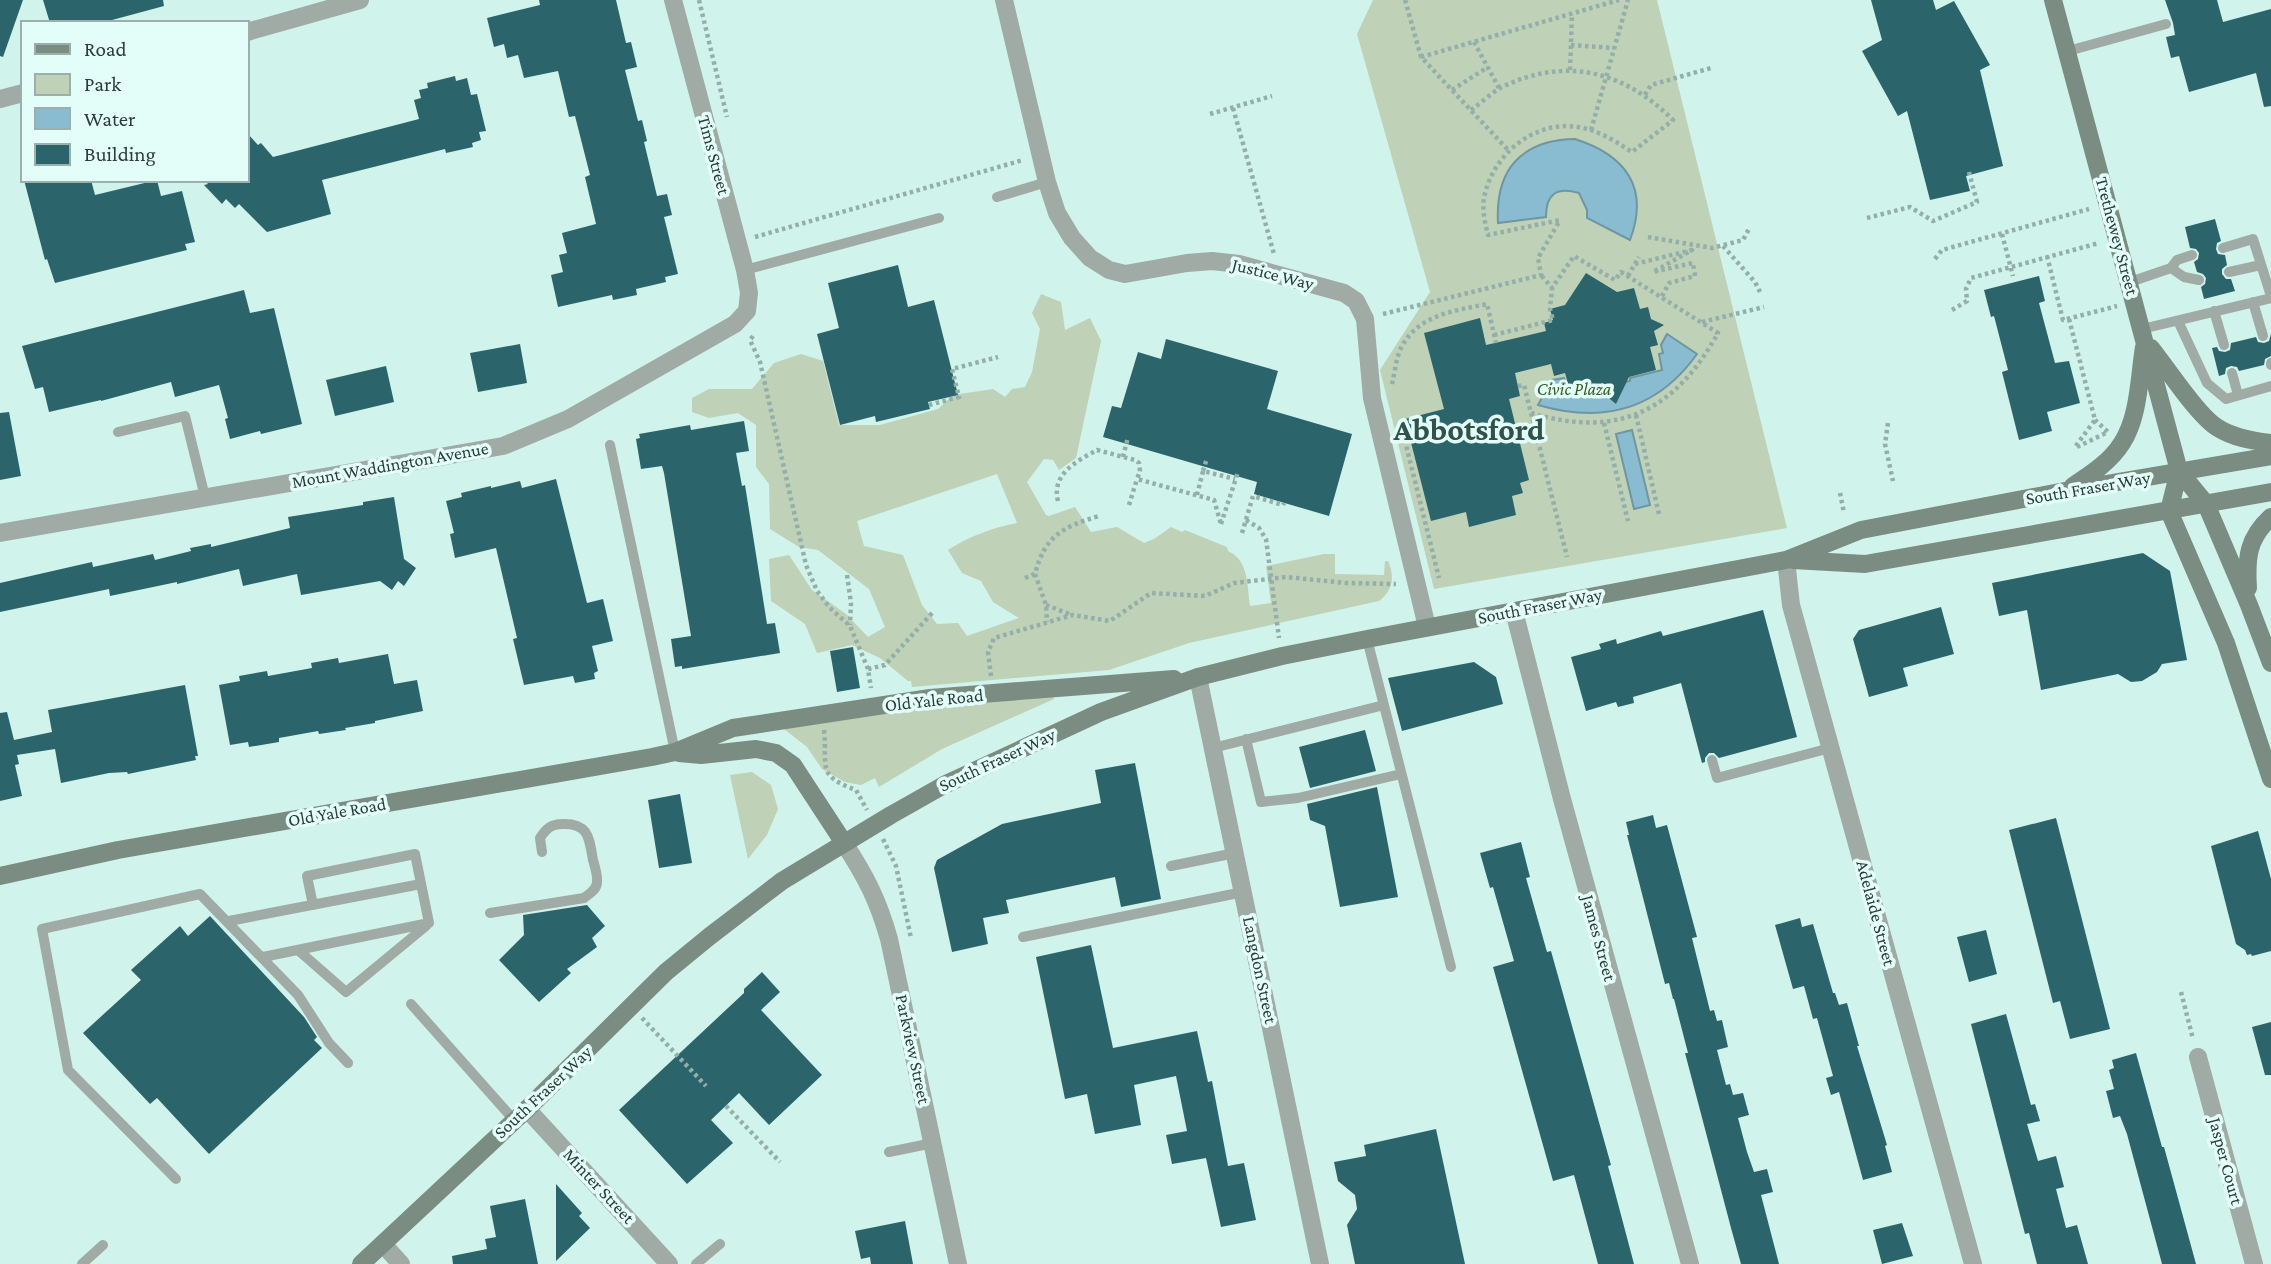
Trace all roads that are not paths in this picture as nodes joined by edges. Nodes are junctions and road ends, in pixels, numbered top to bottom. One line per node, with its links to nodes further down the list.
1 (360, 0): 6 (street)
2 (673, 0): 17 (street, Tims Street)
3 (1004, 0): 10 (street, Justice Way)
4 (2053, 0): 7 (main road, Trethewey Street)
5 (2166, 24): 7 (lane)
6 (248, 32)
7 (2068, 51): 20 (main road, Trethewey Street)
8 (21, 94): 9 (street)
9 (0, 99)
10 (1047, 182): 11 (lane); 47 (street, Justice Way)
11 (997, 198)
12 (939, 218): 17 (lane)
13 (2223, 248): 15 (lane)
14 (2192, 255): 16 (lane)
15 (2261, 265): 18 (lane); 21 (lane)
16 (2171, 268): 19 (lane); 20 (lane)
17 (745, 270): 23 (street, Tims Street)
18 (2229, 272)
19 (2199, 280)
20 (2130, 282): 26 (main road, Trethewey Street)
21 (2271, 297): 22 (lane)
22 (2253, 302): 24 (lane); 27 (lane)
23 (747, 311): 39 (street, Mount Waddington Avenue)
24 (2214, 312): 25 (lane); 28 (lane)
25 (2178, 321): 26 (lane); 31 (lane)
26 (2144, 335): 33 (main road); 36 (main road, Trethewey Street); 37 (main road)
27 (2263, 336)
28 (2224, 345)
29 (2232, 373): 31 (lane)
30 (2271, 386): 31 (lane)
31 (2238, 395)
32 (118, 432): 39 (lane)
33 (2271, 443)
34 (610, 445): 55 (lane)
35 (2271, 456): 36 (main road, South Fraser Way)
36 (2179, 471): 37 (main road, South Fraser Way); 40 (main road, Trethewey Street); 41 (main road, Trethewey Street)
37 (2065, 491): 44 (main road, South Fraser Way)
38 (2271, 492): 40 (main road, South Fraser Way)
39 (205, 497): 43 (street, Mount Waddington Avenue)
40 (2206, 504): 41 (main road, South Fraser Way); 45 (main road, Trethewey Street)
41 (2169, 511): 44 (main road, South Fraser Way); 58 (main road)
42 (2271, 517): 45 (main road)
43 (0, 533)
44 (1786, 560): 46 (main road, South Fraser Way); 54 (street, Adelaide Street)
45 (2249, 605): 49 (main road, Trethewey Street)
46 (1514, 611): 47 (main road, South Fraser Way); 91 (street, James Street)
47 (1427, 627): 48 (main road, South Fraser Way)
48 (1367, 639): 50 (main road, South Fraser Way); 51 (lane)
49 (2271, 663)
50 (1198, 677): 53 (street, Langdon Street); 55 (main road, Old Yale Road); 59 (main road, South Fraser Way)
51 (1384, 705): 52 (lane); 57 (lane)
52 (1246, 739): 53 (lane); 57 (lane)
53 (1213, 748): 61 (street, Langdon Street)
54 (1830, 748): 56 (lane); 92 (street, Adelaide Street)
55 (675, 752): 59 (main road, Old Yale Road); 63 (main road, Old Yale Road)
56 (1712, 760)
57 (1401, 774): 73 (lane)
58 (2271, 779)
59 (844, 843): 77 (main road, South Fraser Way); 78 (street, Parkview Street)
60 (542, 852): 67 (lane)
61 (1235, 853): 62 (lane); 65 (street, Langdon Street)
62 (1171, 866)
63 (0, 876)
64 (421, 884): 66 (lane); 66 (lane); 69 (lane)
65 (1243, 892): 70 (lane); 90 (street, Langdon Street)
66 (313, 905): 68 (lane)
67 (490, 913)
68 (229, 921): 72 (lane); 80 (lane)
69 (429, 923): 71 (lane); 71 (lane)
70 (1023, 937)
71 (298, 950): 72 (lane)
72 (263, 957): 76 (lane)
73 (1451, 967)
74 (411, 1004): 77 (lane)
75 (2198, 1057): 93 (street, Jasper Court)
76 (348, 1063)
77 (520, 1114): 81 (main road, South Fraser Way); 87 (street, Minter Street)
78 (933, 1143): 79 (lane); 89 (street, Parkview Street)
79 (889, 1152)
80 (176, 1179)
81 (383, 1244): 85 (main road, South Fraser Way); 86 (street)
82 (720, 1244): 88 (lane)
83 (103, 1245): 84 (lane)
84 (82, 1264)
85 (361, 1264)
86 (401, 1264)
87 (669, 1264)
88 (696, 1264)
89 (958, 1264)
90 (1320, 1264)
91 (1690, 1264)
92 (1973, 1264)
93 (2254, 1264)

